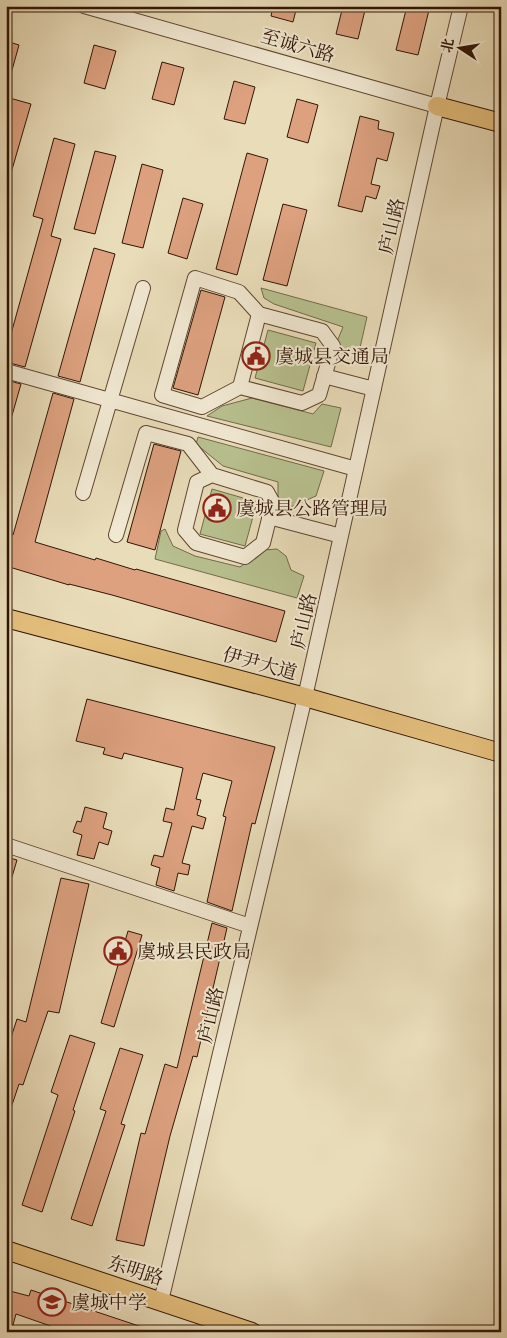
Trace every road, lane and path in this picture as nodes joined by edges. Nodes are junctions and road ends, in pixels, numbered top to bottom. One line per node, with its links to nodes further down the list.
1 (84, 6): 3 (street, 至诚六路)
2 (461, 6): 3 (street, 庐山路)
3 (437, 106): 4 (main road, 至诚六路); 10 (street, 庐山路)
4 (501, 123)
5 (143, 288): 11 (street)
6 (260, 314): 8 (street); 9 (street); 9 (street)
7 (6, 371): 11 (street)
8 (324, 376): 9 (street); 10 (street)
9 (240, 387)
10 (374, 390): 12 (street, 庐山路)
11 (110, 400): 12 (street); 14 (street)
12 (356, 469): 17 (street, 庐山路)
13 (212, 475): 15 (street); 15 (street); 16 (street)
14 (83, 493)
15 (269, 517): 17 (street)
16 (116, 536)
17 (341, 536): 19 (street, 庐山路)
18 (6, 618): 19 (main road, 伊尹大道)
19 (305, 697): 20 (main road, 伊尹大道); 22 (street, 庐山路)
20 (501, 753)
21 (6, 845): 22 (street)
22 (250, 926): 24 (street, 庐山路)
23 (6, 1250): 24 (main road, 东明路)
24 (161, 1301): 25 (main road, 东明路)
25 (252, 1332)

